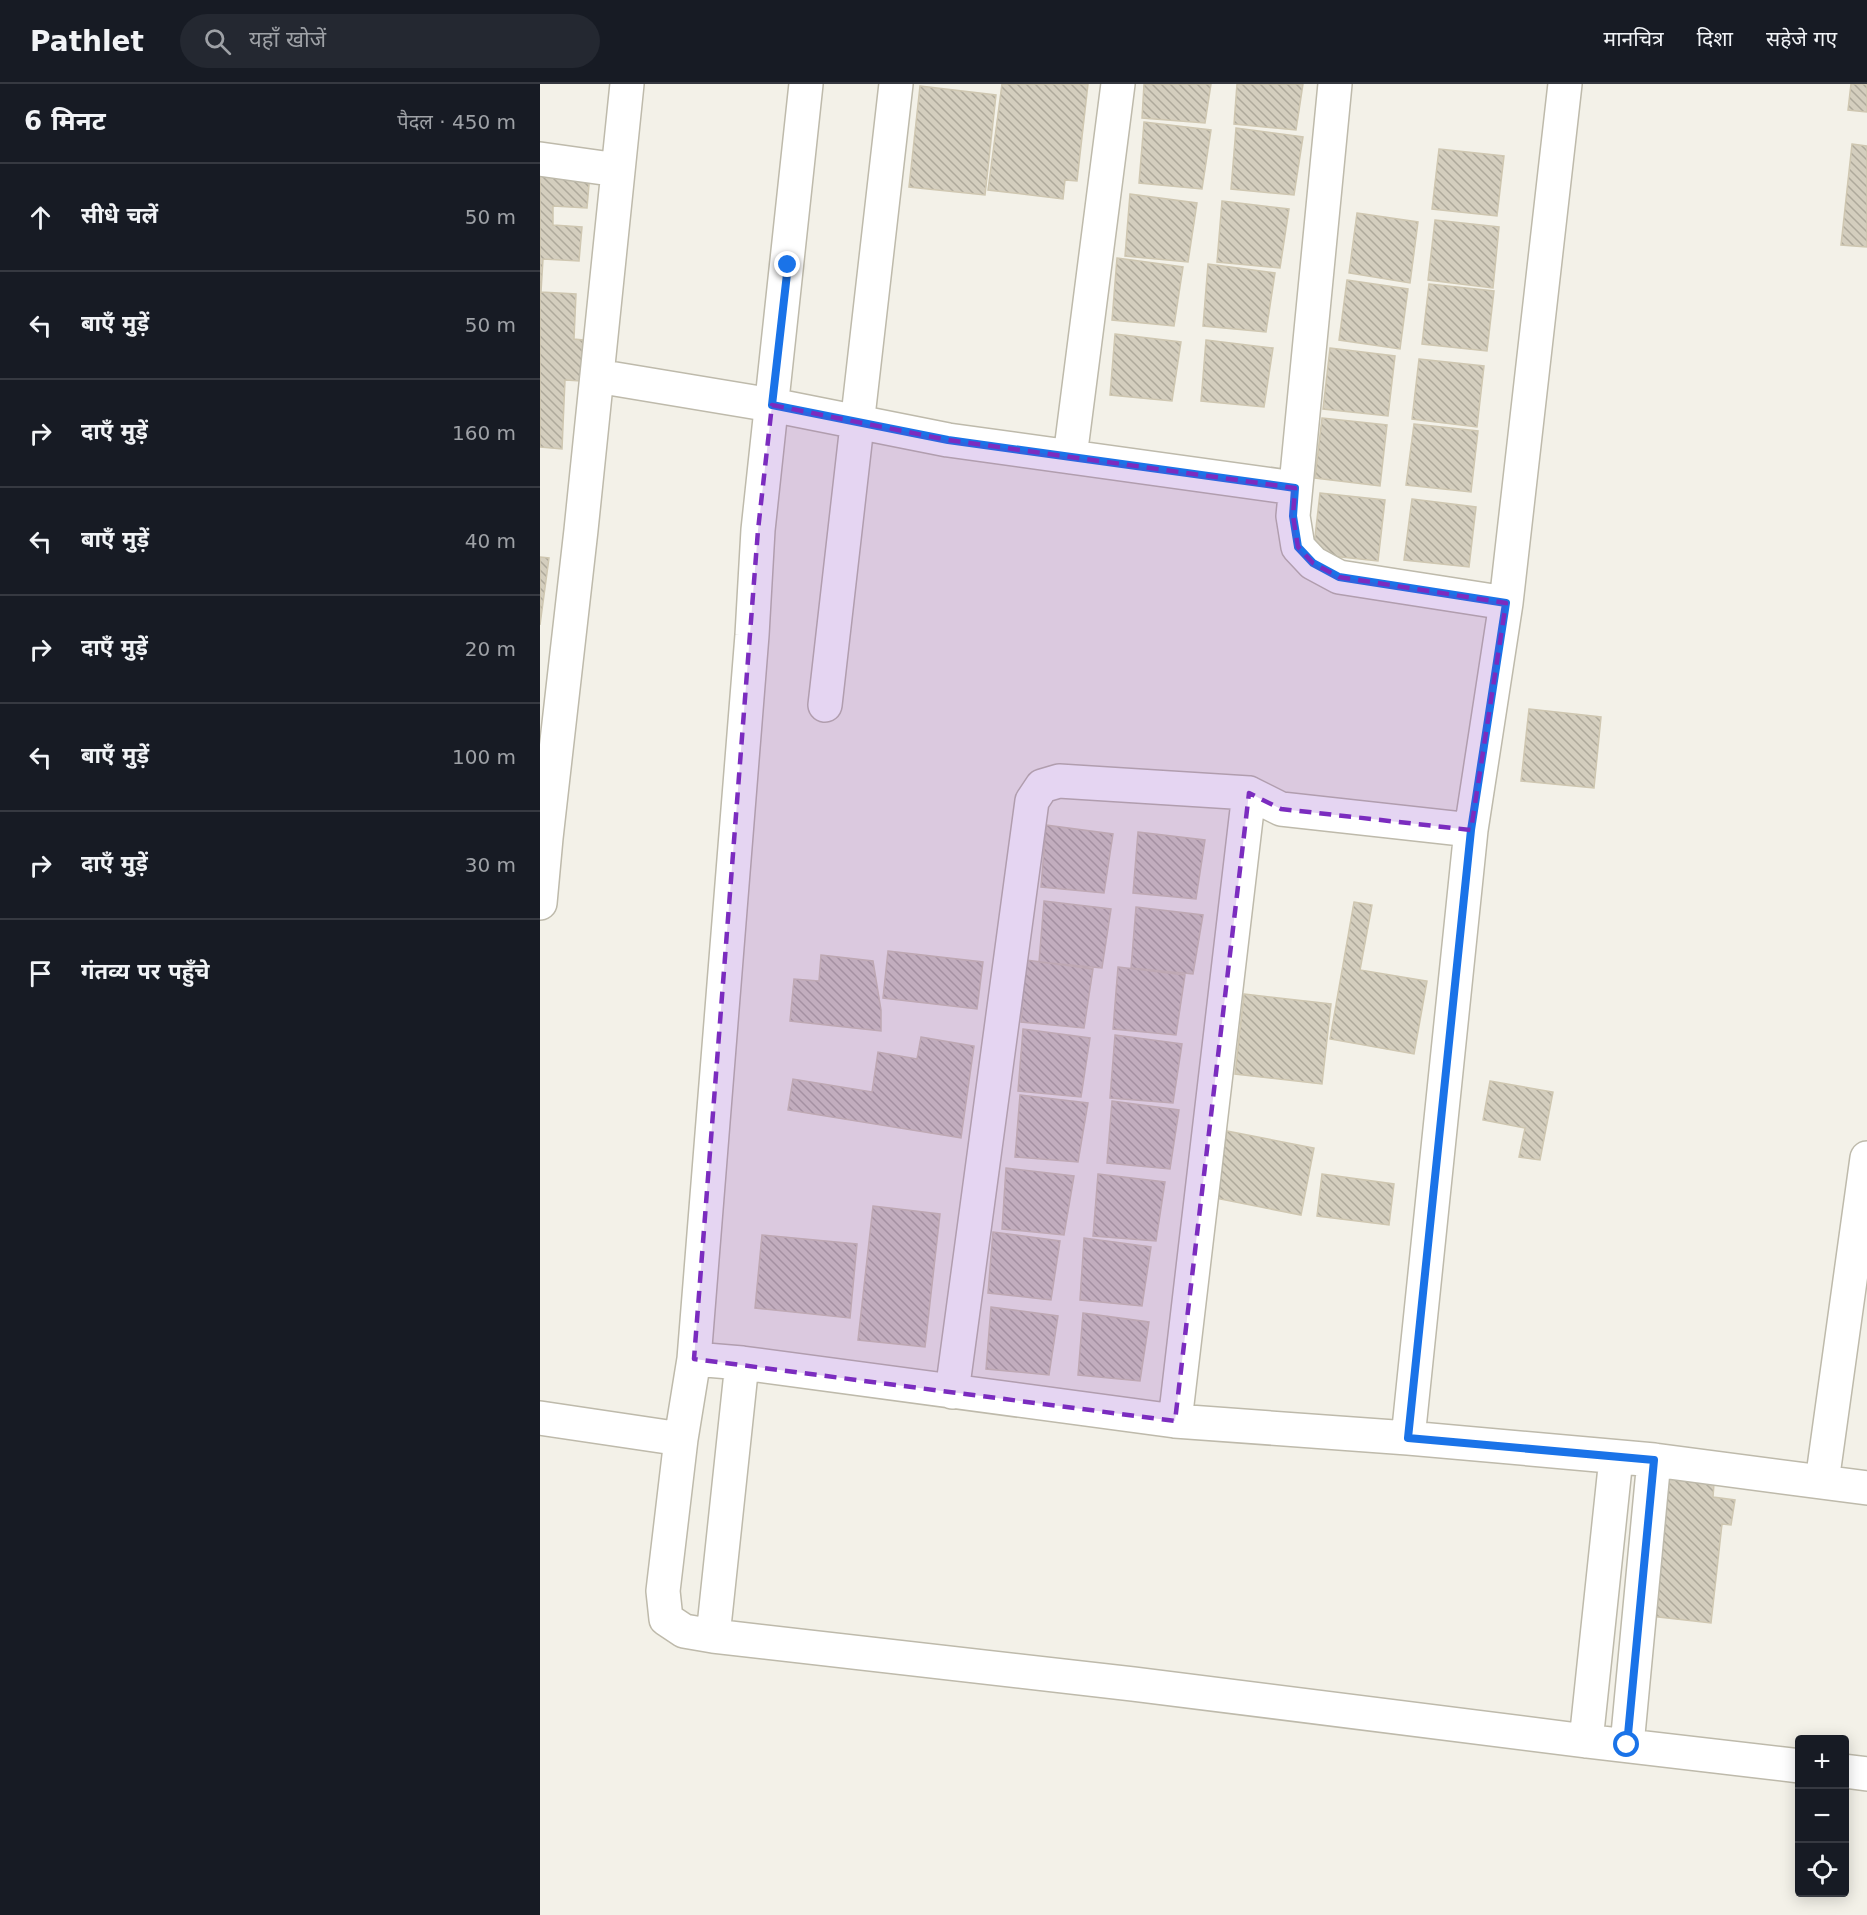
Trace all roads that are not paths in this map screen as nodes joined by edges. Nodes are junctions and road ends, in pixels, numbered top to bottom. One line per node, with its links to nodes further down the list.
1 (627, 84): 8 (street)
2 (806, 84): 10 (street)
3 (896, 84): 11 (street)
4 (1119, 84): 12 (street)
5 (1335, 84): 13 (street)
6 (1565, 84): 14 (street)
7 (540, 159): 8 (street)
8 (618, 170): 9 (street)
9 (597, 376): 10 (street); 16 (street)
10 (772, 405): 11 (street); 21 (street)
11 (857, 423): 12 (street); 15 (street)
12 (1070, 457): 13 (street)
13 (1295, 488): 14 (street)
14 (1506, 603): 18 (street)
15 (825, 705)
16 (547, 769): 19 (street)
17 (1249, 793): 18 (street); 23 (street); 25 (street)
18 (1471, 830): 26 (street)
19 (540, 903)
20 (1867, 1158): 30 (street)
21 (694, 1359): 22 (street); 27 (street)
22 (741, 1363): 23 (street); 32 (street)
23 (952, 1392): 25 (street)
24 (540, 1418): 27 (street)
25 (1175, 1421): 26 (street)
26 (1408, 1438): 28 (street)
27 (681, 1439): 32 (street)
28 (1616, 1458): 29 (street); 33 (street)
29 (1654, 1460): 30 (street); 34 (street)
30 (1822, 1482): 31 (street)
31 (1867, 1488)
32 (713, 1636): 33 (street)
33 (1586, 1741): 34 (street)
34 (1627, 1745): 35 (street)
35 (1795, 1765)
36 (1849, 1772): 37 (street)
37 (1867, 1774)

